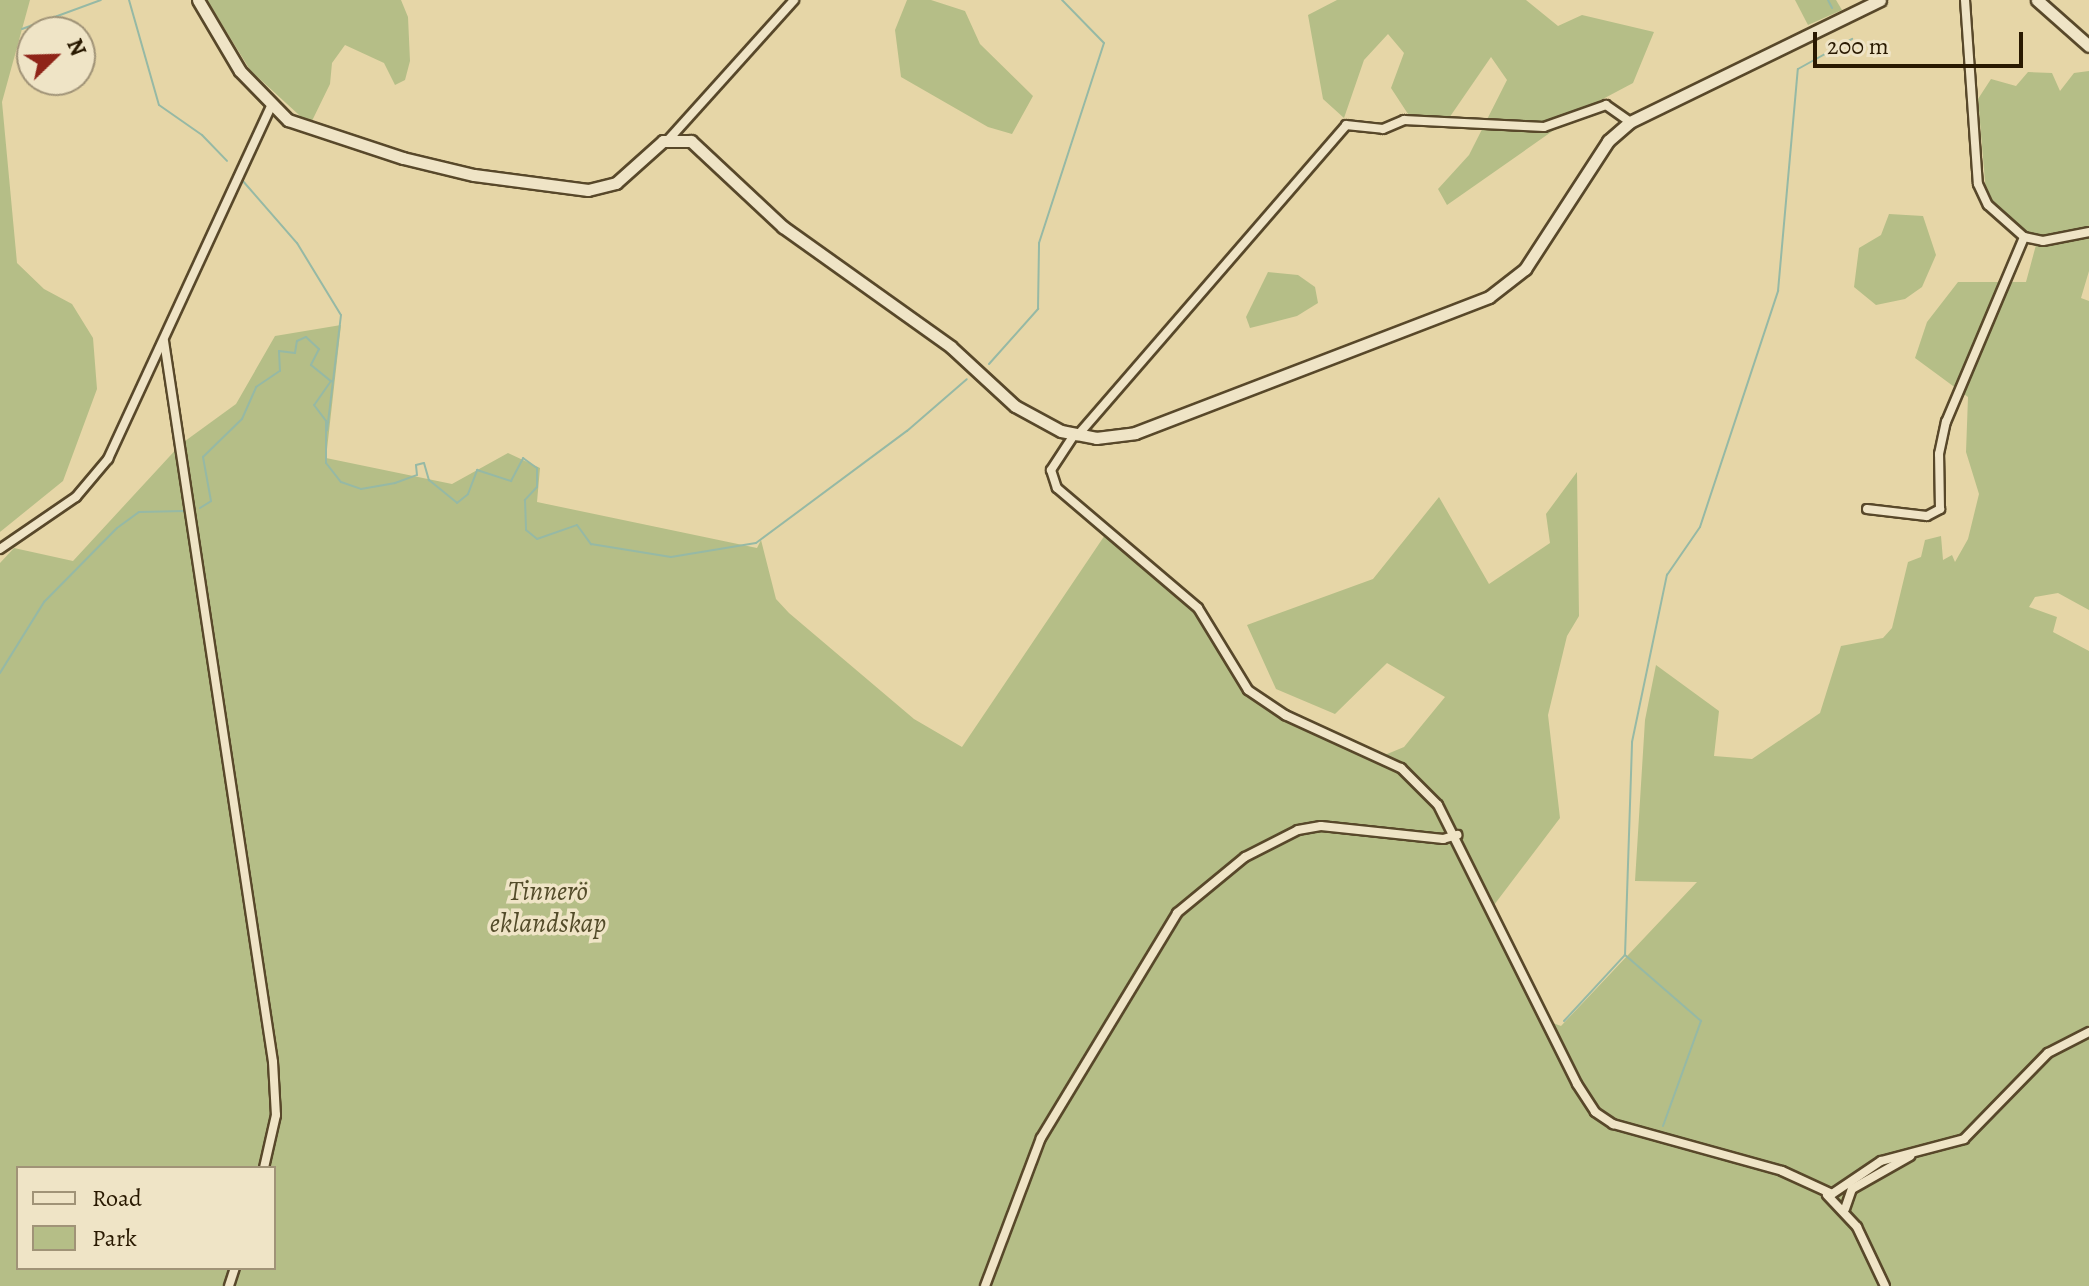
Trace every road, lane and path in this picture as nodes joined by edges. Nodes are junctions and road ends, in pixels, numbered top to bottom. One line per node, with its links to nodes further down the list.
1 (198, 0): 7 (street)
2 (794, 0): 9 (street)
3 (1880, 0): 8 (street)
4 (1965, 0): 11 (street)
5 (2037, 0): 6 (street)
6 (2089, 46)
7 (271, 106): 9 (street); 12 (street)
8 (1630, 122): 13 (street); 13 (street)
9 (669, 139): 13 (street)
10 (2089, 232): 11 (street)
11 (2024, 237): 14 (street)
12 (164, 341): 15 (street); 19 (street)
13 (1075, 435): 16 (street)
14 (1867, 509)
15 (0, 549)
16 (1457, 835): 20 (street); 22 (street)
17 (2089, 1032): 18 (street)
18 (1914, 1153): 20 (street); 21 (street)
19 (264, 1166)
20 (1827, 1195): 21 (street)
21 (1845, 1210): 23 (street)
22 (985, 1286)
23 (1885, 1286)

